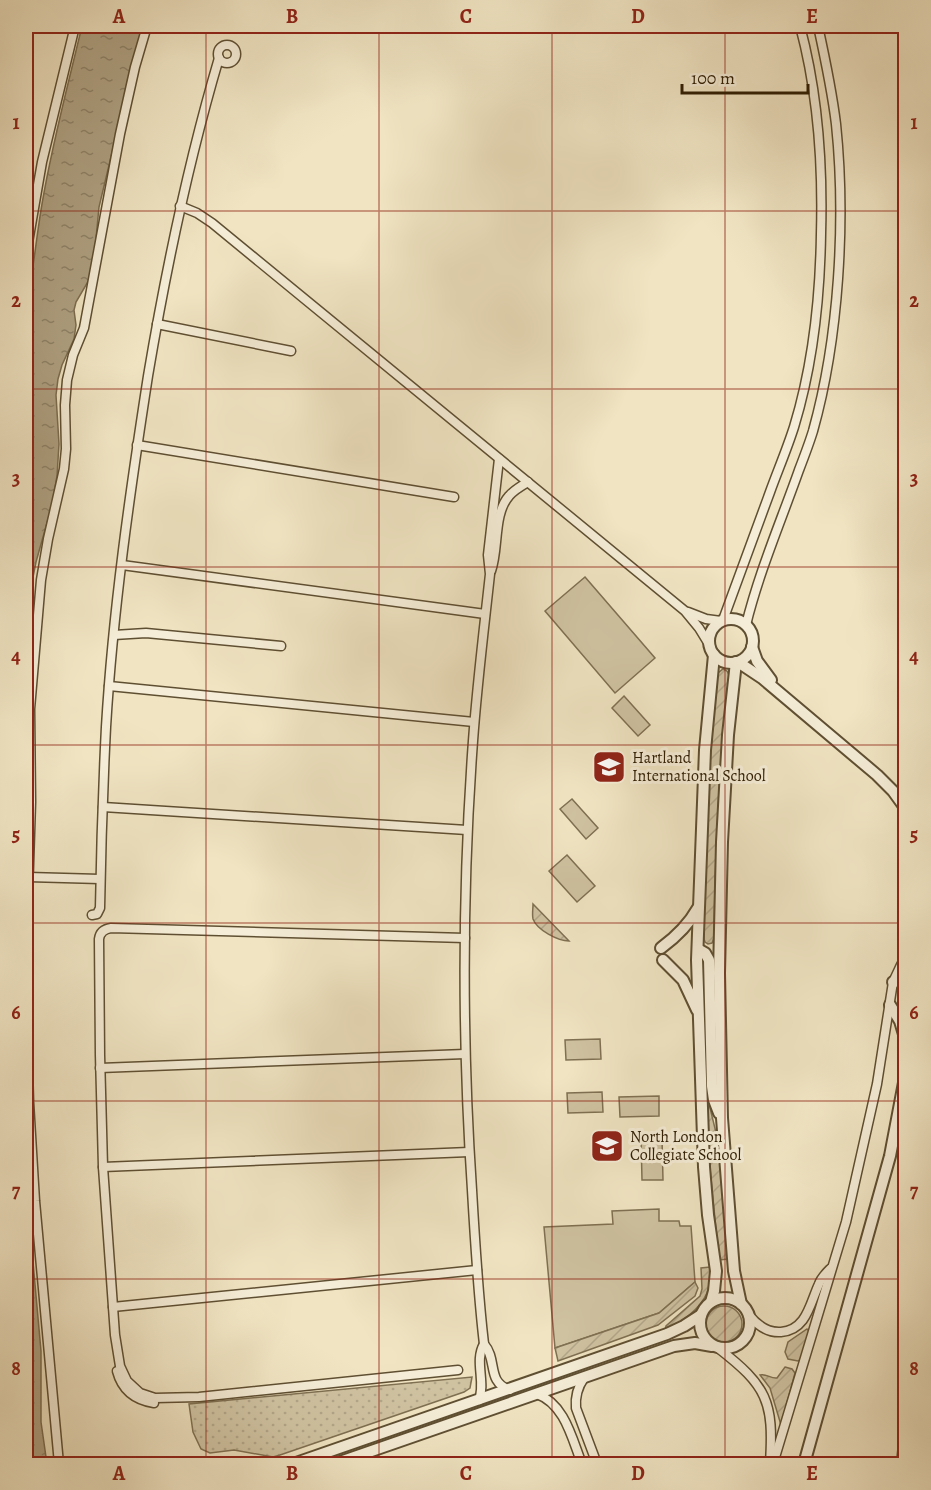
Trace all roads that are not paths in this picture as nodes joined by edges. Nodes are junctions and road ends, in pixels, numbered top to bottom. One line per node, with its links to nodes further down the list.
1 (75, 26): 7 (street)
2 (147, 26): 31 (street)
3 (800, 26): 18 (street)
4 (818, 26): 19 (street)
5 (219, 58): 6 (street)
6 (180, 206): 8 (street); 11 (street)
7 (26, 254)
8 (157, 324): 9 (street); 10 (street)
9 (291, 351)
10 (137, 445): 13 (street); 14 (street)
11 (499, 459): 12 (street); 15 (street)
12 (528, 482): 15 (street); 16 (street)
13 (454, 497)
14 (122, 565): 17 (street); 20 (street)
15 (490, 574): 17 (street)
16 (685, 611): 18 (street); 23 (street)
17 (485, 614): 26 (street)
18 (722, 621): 19 (street); 23 (street)
19 (746, 625): 22 (street)
20 (114, 636): 21 (street); 25 (street)
21 (281, 646)
22 (752, 648): 24 (street); 27 (street)
23 (712, 651): 24 (street); 33 (street)
24 (737, 662): 29 (street); 36 (street)
25 (109, 686): 26 (street); 28 (street)
26 (474, 722): 30 (street)
27 (906, 799)
28 (103, 807): 30 (street); 32 (street)
29 (906, 809)
30 (467, 830): 35 (street)
31 (28, 877): 32 (street); 62 (street)
32 (100, 879): 34 (street)
33 (699, 905): 36 (street); 41 (street)
34 (92, 915)
35 (465, 938): 43 (street); 44 (street)
36 (709, 956): 41 (street); 51 (street)
37 (906, 960): 38 (street)
38 (893, 982): 39 (street); 40 (street)
39 (906, 983)
40 (890, 1005): 42 (street); 48 (street)
41 (699, 1016): 50 (street)
42 (906, 1041)
43 (465, 1054): 44 (street); 46 (street)
44 (100, 1068): 47 (street)
45 (906, 1072): 68 (street)
46 (469, 1152): 47 (street); 49 (street)
47 (103, 1167): 52 (street)
48 (832, 1266): 54 (street); 67 (street)
49 (477, 1270): 52 (street); 55 (street)
50 (711, 1302): 51 (street); 53 (street)
51 (741, 1304): 54 (street)
52 (113, 1307): 57 (street)
53 (701, 1315): 56 (street); 59 (street)
54 (749, 1316): 56 (street)
55 (484, 1344): 59 (street); 61 (street)
56 (715, 1347): 58 (street); 67 (street)
57 (458, 1370)
58 (584, 1378): 60 (street); 66 (street)
59 (510, 1390): 61 (street)
60 (537, 1394): 64 (street); 65 (street)
61 (479, 1400): 63 (street)
62 (59, 1464)
63 (294, 1464)
64 (334, 1464)
65 (582, 1464)
66 (597, 1464)
67 (772, 1464)
68 (804, 1464)

